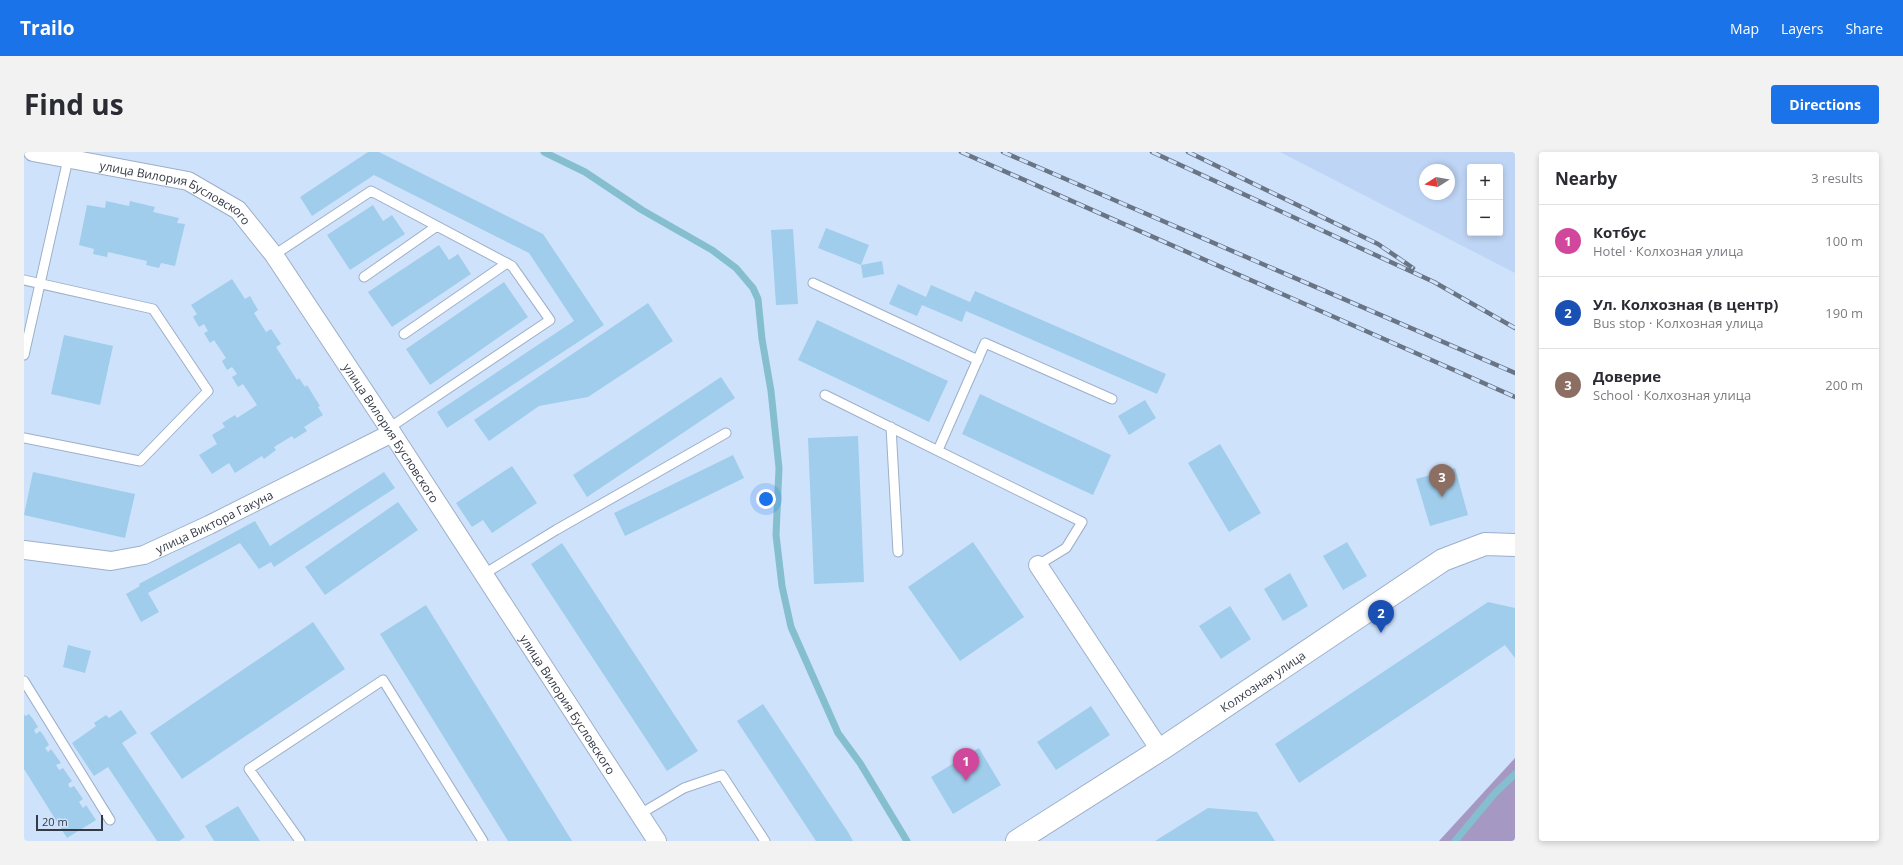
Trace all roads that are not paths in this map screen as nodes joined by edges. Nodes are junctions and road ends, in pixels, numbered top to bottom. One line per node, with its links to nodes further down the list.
1 (33, 152): 2 (street, улица Вилория Бусловского)
2 (68, 159): 4 (street, улица Вилория Бусловского); 9 (lane)
3 (438, 226): 4 (lane); 5 (lane); 6 (lane)
4 (274, 255): 16 (street, улица Вилория Бусловского)
5 (507, 263): 10 (lane); 16 (lane)
6 (364, 277)
7 (24, 280): 9 (lane)
8 (813, 283): 12 (lane)
9 (40, 284): 11 (lane); 18 (lane)
10 (404, 334)
11 (24, 356)
12 (978, 360): 14 (lane); 19 (lane)
13 (825, 394): 15 (lane)
14 (1112, 399)
15 (891, 427): 19 (lane); 22 (lane)
16 (391, 430): 21 (street, улица Виктора Гакуна); 24 (street, улица Вилория Бусловского)
17 (726, 434): 24 (lane)
18 (24, 438)
19 (938, 450): 23 (lane)
20 (1515, 545): 26 (street, Колхозная улица)
21 (24, 550)
22 (898, 552)
23 (1038, 565): 26 (street)
24 (484, 574): 27 (street, улица Вилория Бусловского)
25 (24, 681): 28 (lane)
26 (1160, 750): 33 (street, Колхозная улица)
27 (640, 814): 31 (street, улица Вилория Бусловского); 32 (lane)
28 (110, 820)
29 (300, 841): 30 (lane)
30 (483, 841)
31 (657, 841)
32 (764, 841)
33 (1017, 841)

